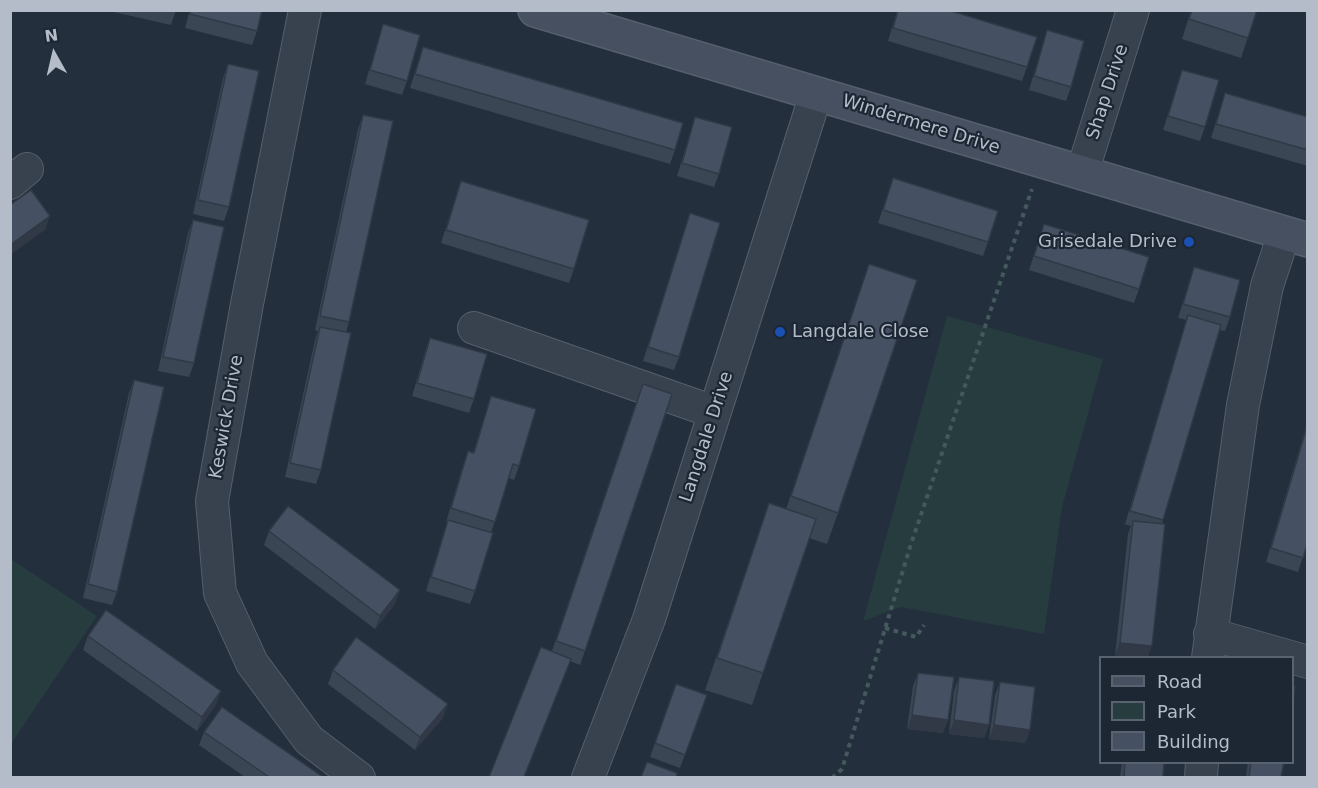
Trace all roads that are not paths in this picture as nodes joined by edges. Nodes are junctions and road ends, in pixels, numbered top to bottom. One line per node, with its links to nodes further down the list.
1 (304, 10): 11 (street, Keswick Drive)
2 (535, 10): 4 (street, Windermere Drive)
3 (1133, 10): 5 (street, Shap Drive)
4 (816, 94): 5 (street, Windermere Drive); 8 (street, Langdale Drive)
5 (1082, 173): 6 (street, Windermere Drive)
6 (1296, 237): 9 (street)
7 (474, 328): 8 (street)
8 (714, 412): 12 (street, Langdale Drive)
9 (1209, 646): 10 (street)
10 (1271, 656)
11 (359, 777)
12 (588, 777)

